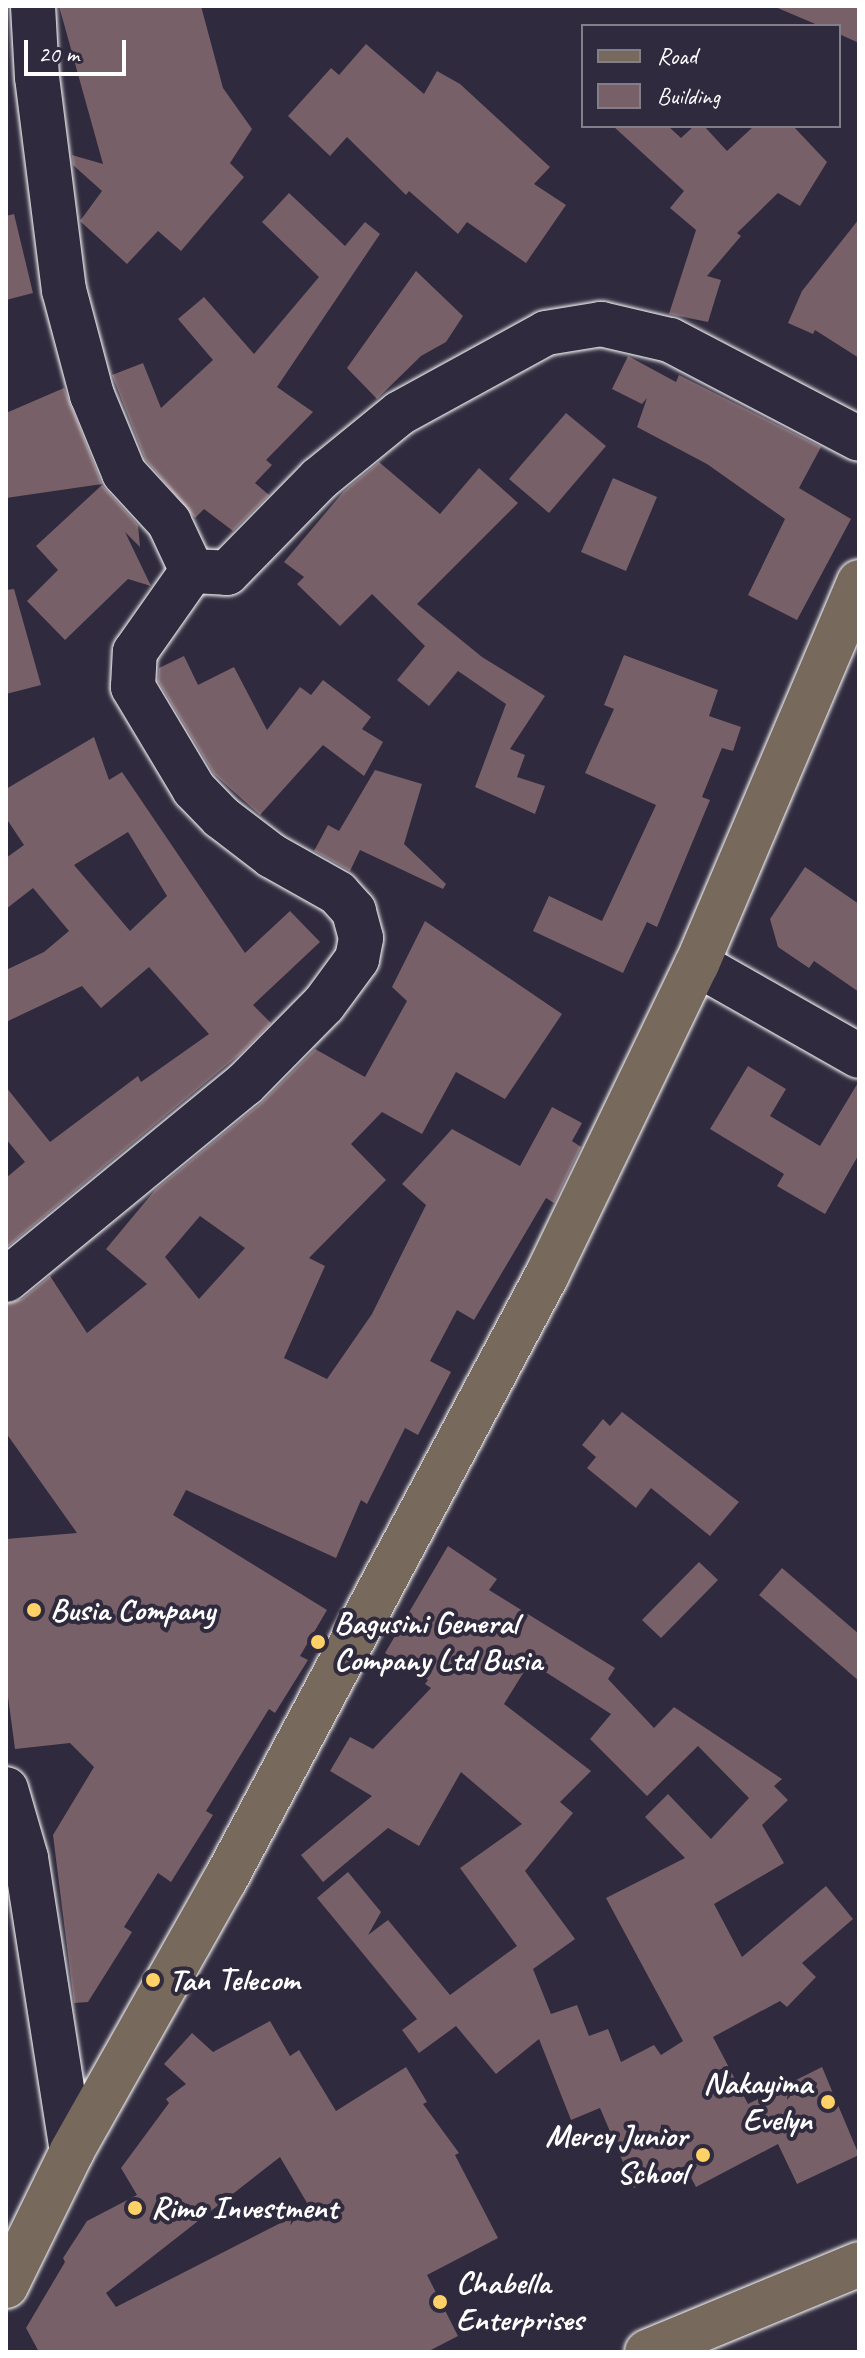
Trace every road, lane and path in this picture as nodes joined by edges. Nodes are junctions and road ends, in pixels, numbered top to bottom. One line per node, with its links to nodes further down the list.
1 (33, 6): 3 (street)
2 (859, 439): 3 (street)
3 (192, 571): 7 (street)
4 (859, 582): 5 (main road)
5 (697, 964): 6 (street); 9 (main road)
6 (859, 1056)
7 (6, 1280)
8 (6, 1789): 9 (street)
9 (72, 2151): 11 (main road)
10 (859, 2264): 12 (main road)
11 (6, 2286)
12 (647, 2352)

